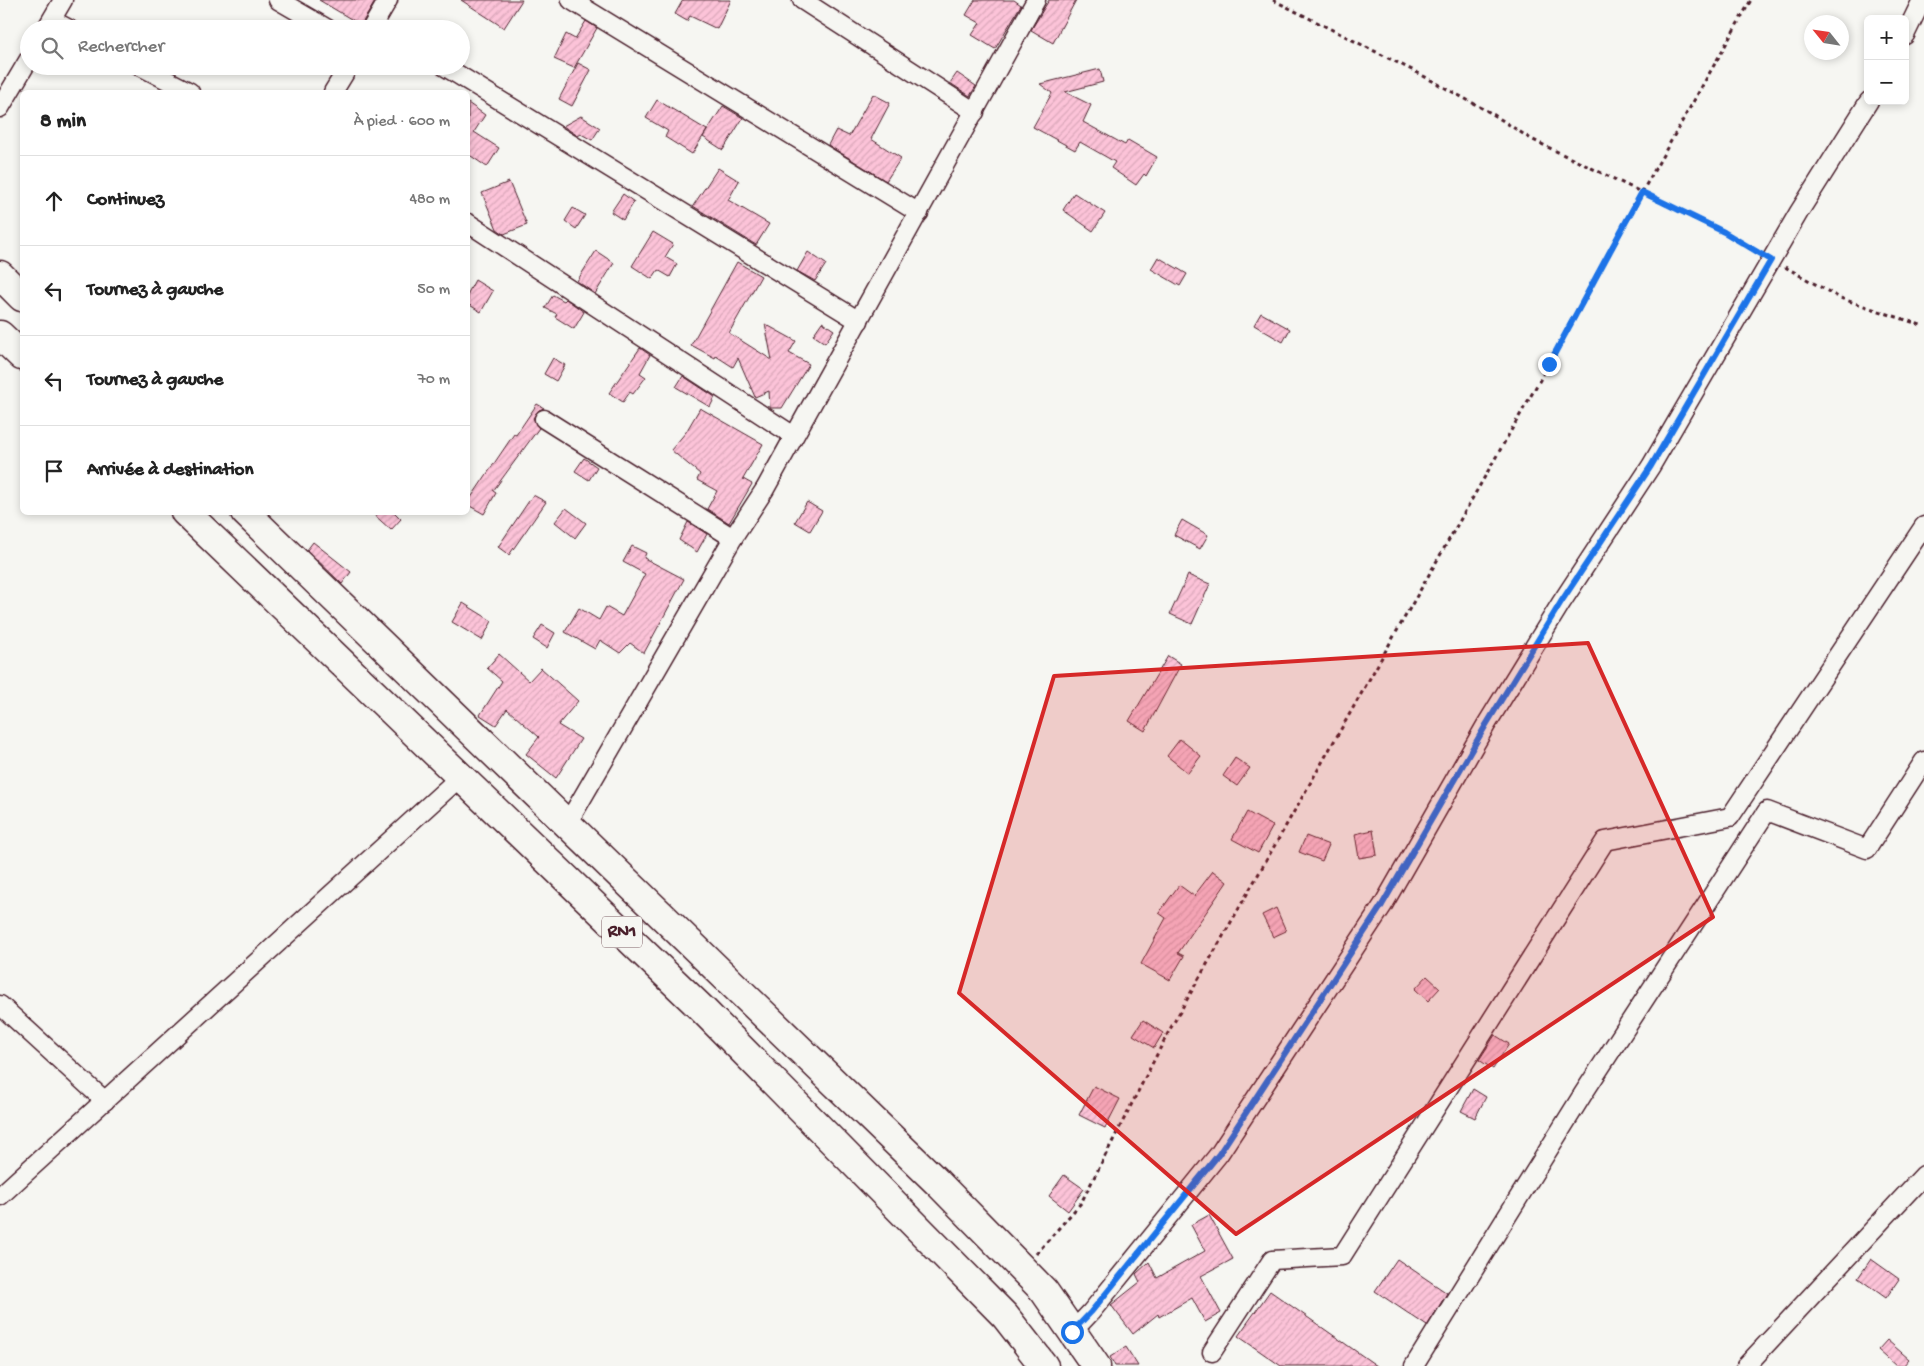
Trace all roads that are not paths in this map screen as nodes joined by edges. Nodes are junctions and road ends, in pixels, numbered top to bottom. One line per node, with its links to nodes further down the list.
1 (63, 0): 8 (street)
2 (278, 0): 9 (street)
3 (388, 0): 10 (street)
4 (572, 0): 21 (street)
5 (802, 0): 20 (street)
6 (1036, 0): 20 (street)
7 (1922, 0): 11 (street)
8 (51, 20)
9 (312, 20)
10 (379, 20)
11 (1909, 27)
12 (20, 74): 19 (street)
13 (157, 75): 16 (street)
14 (343, 75): 17 (street)
15 (459, 75): 25 (street)
16 (186, 90)
17 (334, 90)
18 (1867, 105): 41 (street)
19 (0, 108)
20 (975, 112): 21 (street)
21 (919, 213): 25 (street)
22 (470, 225): 29 (street)
23 (0, 275): 24 (highway)
24 (20, 295)
25 (859, 321): 29 (street)
26 (0, 335): 27 (highway)
27 (20, 354)
28 (544, 419): 33 (street)
29 (794, 436): 33 (street)
30 (188, 515): 35 (highway, RN1)
31 (247, 515): 36 (highway, RN1)
32 (1924, 526): 42 (street)
33 (733, 538): 36 (street)
34 (1924, 761): 45 (street)
35 (460, 777): 38 (street); 43 (highway, RN1)
36 (566, 826): 41 (highway, RN1)
37 (0, 1004): 38 (street)
38 (105, 1101): 40 (street)
39 (1924, 1175): 46 (street)
40 (0, 1196)
41 (1072, 1332): 44 (highway, RN1)
42 (1212, 1352)
43 (1044, 1366)
44 (1096, 1366)
45 (1414, 1366)
46 (1746, 1366)

